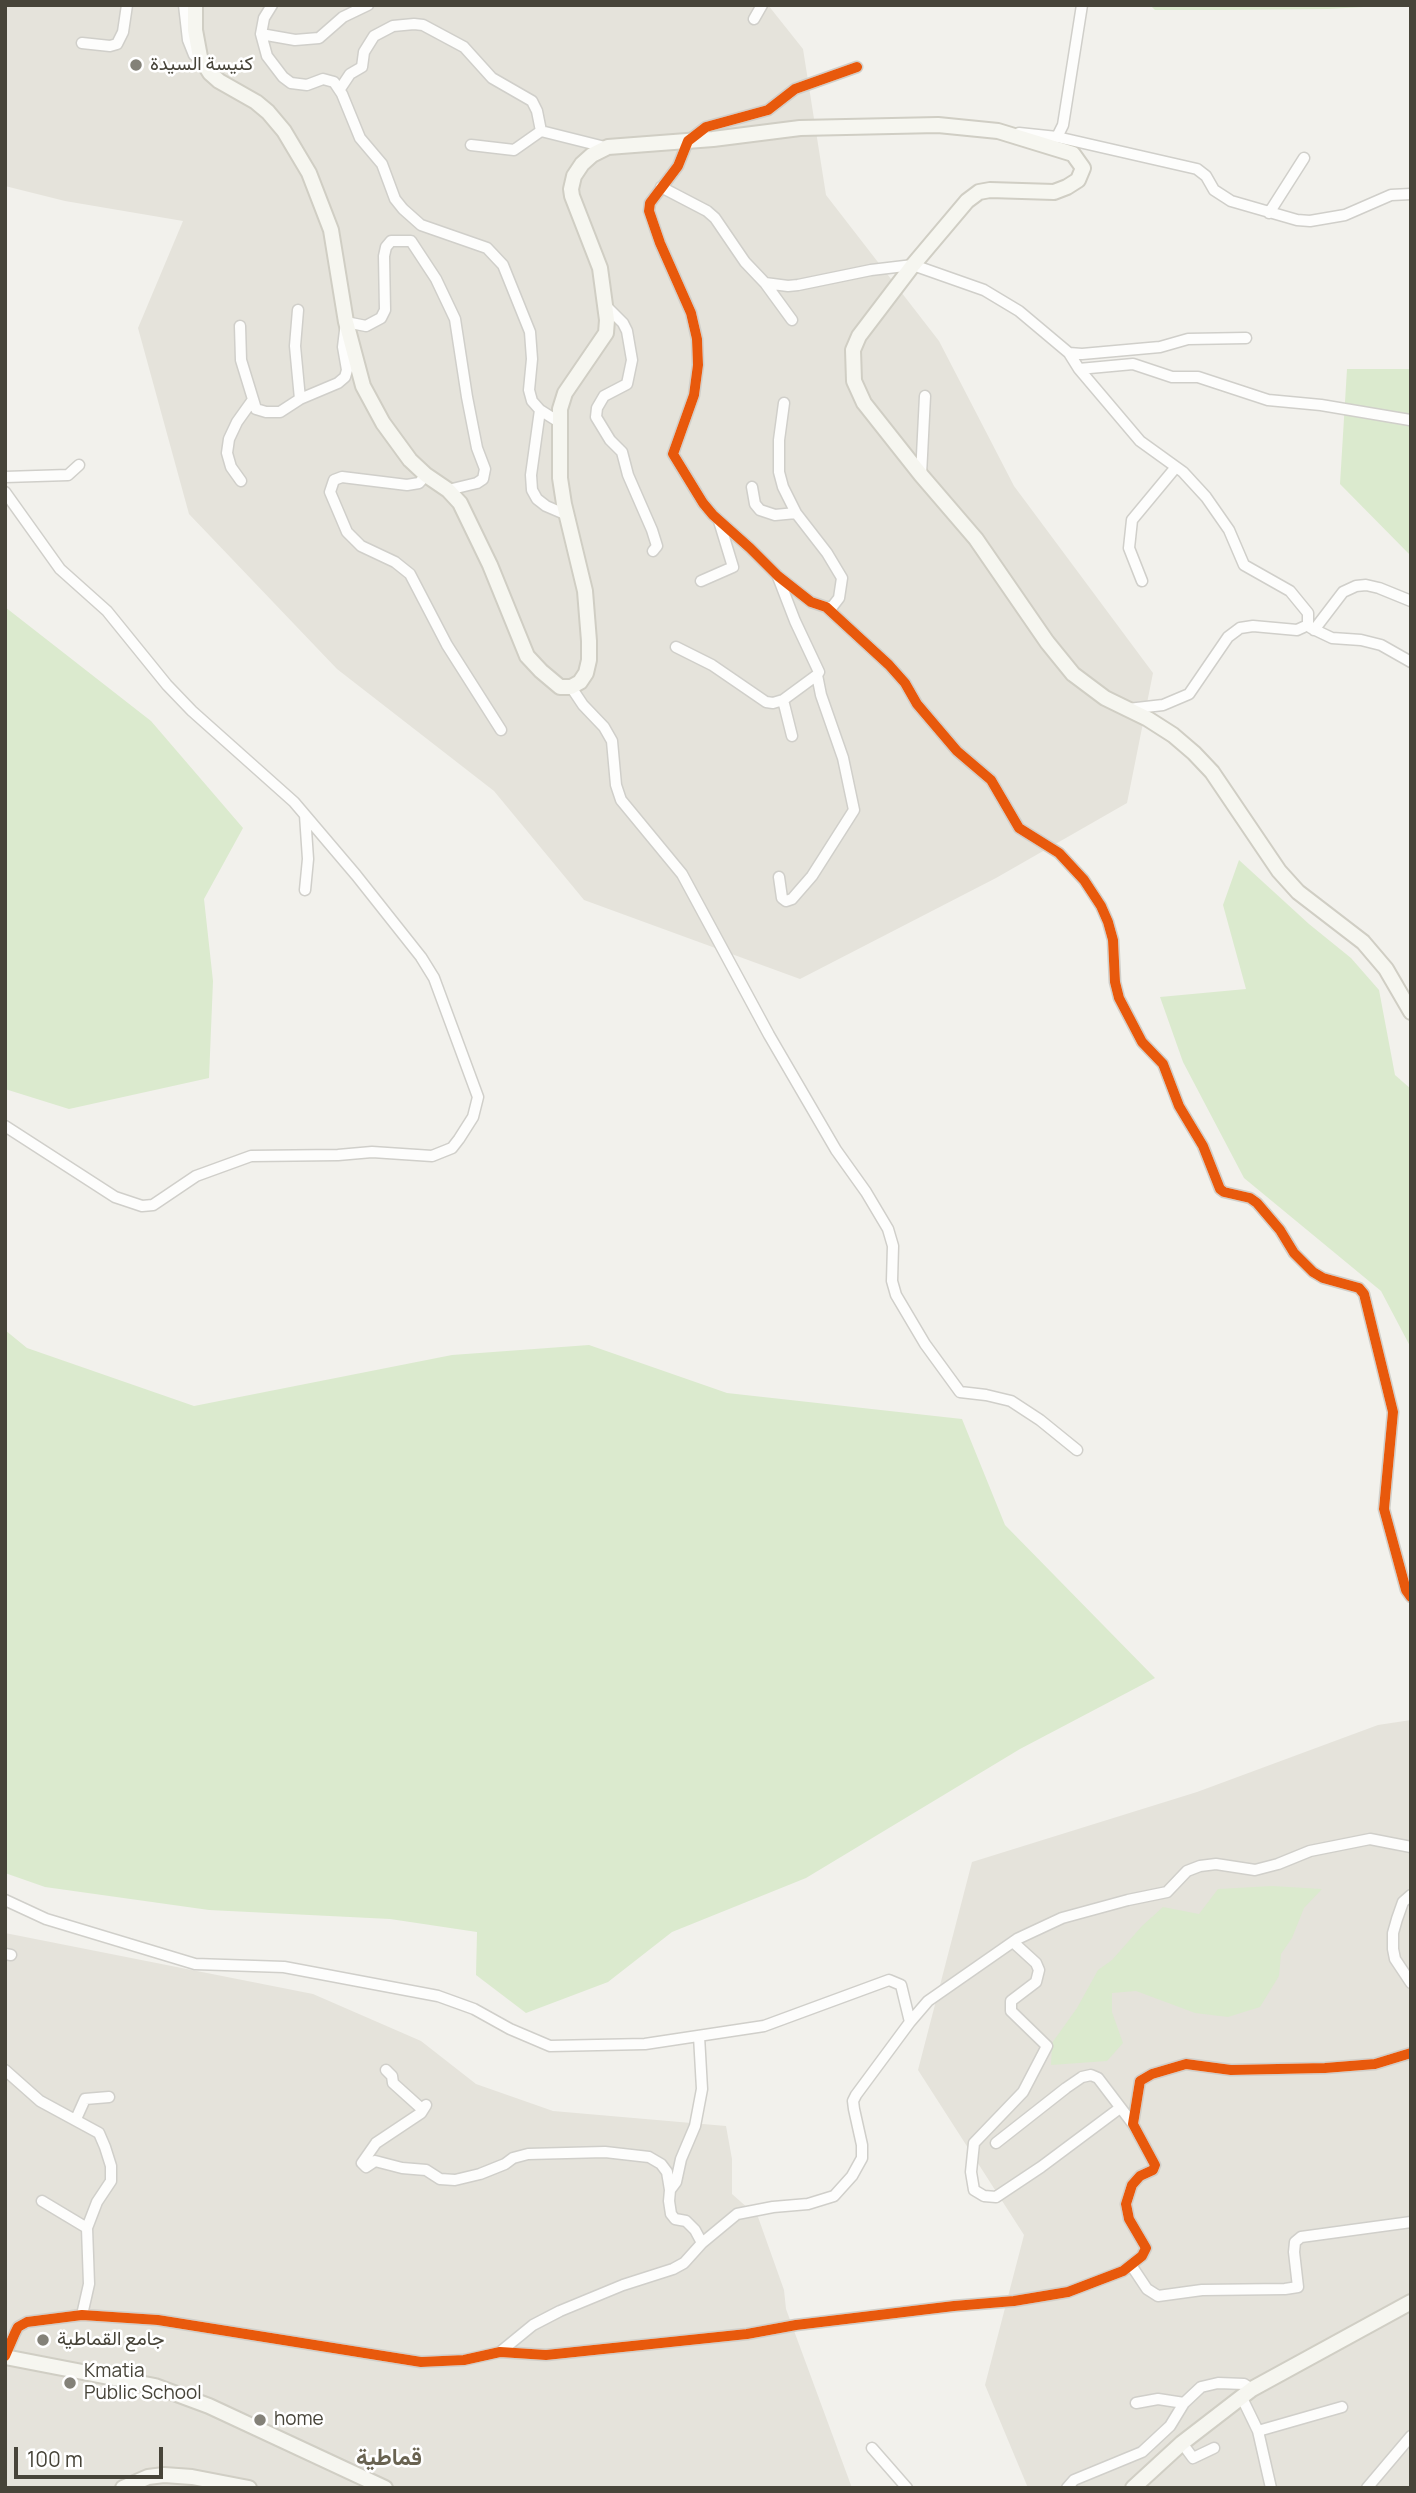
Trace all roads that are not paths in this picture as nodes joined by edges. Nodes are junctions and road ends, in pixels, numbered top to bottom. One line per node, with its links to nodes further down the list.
1 (127, 5): 10 (street)
2 (184, 5): 11 (street)
3 (195, 5): 11 (main road)
4 (272, 5): 9 (street)
5 (368, 5): 9 (street)
6 (762, 5): 8 (street)
7 (1082, 5): 16 (street)
8 (754, 19)
9 (261, 34): 13 (street)
10 (82, 43)
11 (200, 57): 29 (main road)
12 (857, 66): 17 (street)
13 (340, 89): 14 (street); 38 (street)
14 (541, 131): 18 (street); 19 (street)
15 (998, 131): 16 (street); 17 (main road); 24 (main road)
16 (1056, 137): 23 (street)
17 (688, 141): 19 (main road); 21 (street)
18 (471, 145)
19 (608, 147): 26 (main road)
20 (1304, 158): 23 (street)
21 (661, 187): 25 (street); 52 (street)
22 (1411, 194): 23 (street)
23 (1269, 213)
24 (913, 265): 25 (street); 32 (street); 44 (main road)
25 (765, 283): 28 (street)
26 (606, 306): 40 (main road); 53 (street)
27 (298, 310): 35 (street)
28 (792, 320)
29 (346, 322): 35 (street); 43 (main road); 48 (street)
30 (240, 326): 36 (street)
31 (1246, 338): 32 (street)
32 (1069, 353): 33 (street)
33 (1079, 369): 39 (street); 42 (street)
34 (925, 396): 44 (street)
35 (300, 399): 36 (street)
36 (252, 401): 46 (street)
37 (785, 403): 50 (street)
38 (540, 410): 40 (street); 51 (street)
39 (1410, 420)
40 (559, 422): 51 (main road)
41 (79, 465): 45 (street)
42 (1176, 467): 56 (street); 59 (street)
43 (426, 475): 48 (main road); 66 (street)
44 (920, 475): 65 (main road)
45 (5, 477)
46 (241, 481)
47 (752, 487): 50 (street)
48 (449, 490): 63 (main road)
49 (5, 492): 68 (street)
50 (796, 513): 58 (street)
51 (566, 515): 63 (main road)
52 (719, 520): 54 (street); 55 (street)
53 (653, 551)
54 (778, 576): 58 (street); 62 (street)
55 (701, 581)
56 (1142, 581)
57 (1411, 601): 59 (street)
58 (825, 607): 74 (street)
59 (1311, 627): 61 (street); 65 (street)
60 (676, 647): 64 (street)
61 (1411, 662)
62 (817, 675): 64 (street); 69 (street)
63 (571, 687): 73 (street)
64 (783, 700): 67 (street)
65 (1126, 709): 71 (main road)
66 (501, 730)
67 (792, 736)
68 (305, 815): 70 (street); 72 (street)
69 (779, 877)
70 (305, 890)
71 (1411, 1012)
72 (5, 1126)
73 (1077, 1450)
74 (1411, 1597)
75 (1411, 1847): 78 (street)
76 (1411, 1895): 79 (street)
77 (5, 1900): 81 (street)
78 (1013, 1942): 80 (street); 86 (street)
79 (1411, 1983)
80 (910, 2022): 81 (street); 94 (street)
81 (699, 2036): 90 (street)
82 (1411, 2053): 88 (street)
83 (5, 2070): 87 (street)
84 (386, 2070): 90 (street)
85 (109, 2097): 87 (street)
86 (1120, 2108): 88 (street); 89 (street)
87 (76, 2119): 93 (street)
88 (1133, 2124): 95 (street)
89 (996, 2143)
90 (670, 2190): 94 (street)
91 (42, 2201): 93 (street)
92 (1411, 2222): 95 (street)
93 (88, 2228): 97 (street)
94 (702, 2243): 98 (street)
95 (1131, 2265): 98 (street)
96 (1411, 2302): 100 (main road)
97 (82, 2315): 98 (street); 99 (street)
98 (500, 2352)
99 (5, 2356): 111 (main road)
100 (1247, 2393): 102 (street); 104 (street); 106 (main road)
101 (1136, 2403): 102 (street)
102 (1184, 2403): 113 (street)
103 (1342, 2407): 104 (street)
104 (1258, 2431): 115 (street)
105 (1411, 2436): 116 (street)
106 (1182, 2442): 108 (street); 114 (main road)
107 (872, 2448): 112 (street)
108 (1214, 2448)
109 (123, 2488): 110 (main road)
110 (249, 2488)
111 (385, 2488)
112 (907, 2488)
113 (1067, 2488)
114 (1133, 2488)
115 (1270, 2488)
116 (1367, 2488)

